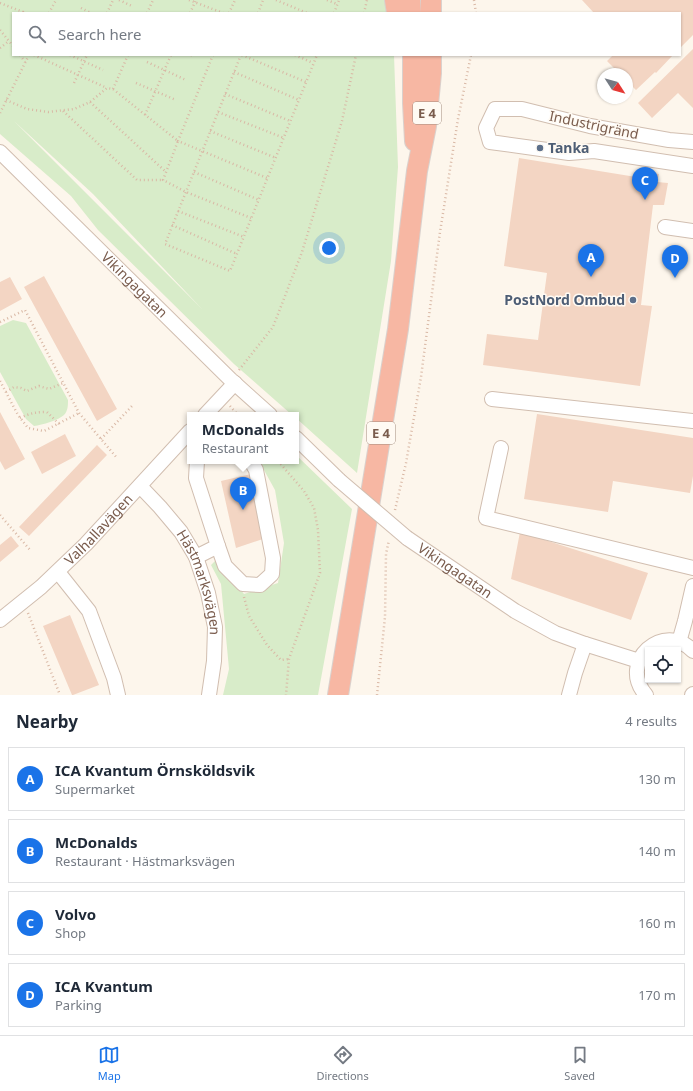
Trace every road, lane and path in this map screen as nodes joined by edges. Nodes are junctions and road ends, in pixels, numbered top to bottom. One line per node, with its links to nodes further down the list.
1 (56, 0): 22 (path)
2 (113, 0): 24 (path)
3 (119, 0): 19 (path)
4 (153, 0): 25 (path)
5 (189, 0): 16 (path)
6 (235, 0): 28 (path)
7 (263, 0): 29 (path)
8 (276, 0): 30 (path)
9 (327, 0): 18 (path)
10 (339, 0): 18 (path)
11 (367, 0): 32 (path)
12 (395, 0): 33 (highway)
13 (410, 0): 34 (highway)
14 (431, 0): 35 (highway)
15 (474, 0): 36 (path)
16 (195, 1): 26 (path); 27 (path)
17 (0, 3): 21 (path)
18 (337, 4): 31 (path)
19 (132, 6)
20 (81, 8): 23 (path)
21 (23, 12)
22 (50, 12)
23 (89, 12)
24 (107, 12)
25 (147, 12)
26 (190, 12)
27 (221, 12)
28 (230, 12)
29 (258, 12)
30 (305, 12)
31 (334, 12)
32 (364, 12)
33 (398, 12)
34 (411, 12)
35 (431, 12)
36 (476, 12)
37 (0, 30): 38 (path)
38 (9, 41): 39 (path); 40 (path)
39 (12, 45)
40 (0, 48)
41 (21, 56): 59 (path)
42 (28, 56): 59 (path)
43 (36, 56): 65 (path)
44 (72, 56): 58 (path)
45 (86, 56): 58 (path)
46 (128, 56): 71 (path)
47 (171, 56): 63 (path)
48 (213, 56): 86 (path)
49 (241, 56): 64 (path)
50 (243, 56): 67 (path)
51 (297, 56): 61 (path)
52 (317, 56): 61 (path)
53 (356, 56): 108 (path)
54 (404, 56): 78 (highway)
55 (413, 56): 78 (highway, E 4)
56 (431, 56): 92 (highway, E 4)
57 (471, 56): 128 (path)
58 (84, 61): 62 (path); 65 (path)
59 (25, 62): 74 (path)
60 (147, 62): 63 (path)
61 (314, 63): 67 (path)
62 (103, 70)
63 (164, 70): 66 (path); 72 (path)
64 (234, 72): 73 (path); 76 (path)
65 (78, 75): 68 (path); 70 (path)
66 (186, 80)
67 (306, 82): 76 (path)
68 (74, 83)
69 (136, 83): 72 (path)
70 (107, 88): 71 (path); 77 (path)
71 (113, 90): 82 (path)
72 (155, 91): 75 (path); 82 (path)
73 (225, 94): 80 (path); 83 (path)
74 (6, 100): 79 (path); 81 (path)
75 (176, 100)
76 (299, 100): 83 (path)
77 (90, 102): 79 (path); 93 (path)
78 (413, 104): 92 (highway, E 4)
79 (62, 110): 96 (path)
80 (218, 112): 84 (path); 85 (path)
81 (0, 113)
82 (145, 115): 86 (path)
83 (290, 120): 85 (path)
84 (210, 131): 88 (path); 90 (path)
85 (284, 138): 90 (path)
86 (178, 141): 88 (path); 93 (path)
87 (693, 142): 91 (street, Industrigränd)
88 (202, 151): 94 (path); 95 (path)
89 (0, 152): 108 (street, Vikingagatan)
90 (276, 158): 95 (path)
91 (693, 166)
92 (417, 171): 149 (highway, E 4)
93 (166, 172): 96 (path)
94 (194, 172): 97 (path); 98 (path)
95 (267, 178): 98 (path)
96 (163, 180): 97 (path)
97 (186, 192): 99 (path); 100 (path)
98 (259, 200): 100 (path)
99 (178, 211): 101 (path); 104 (path)
100 (251, 218): 104 (path)
101 (172, 225): 105 (path); 105 (path)
102 (665, 228): 103 (street)
103 (693, 231)
104 (244, 237): 105 (path)
105 (237, 254)
106 (0, 322): 109 (path)
107 (0, 381): 110 (path)
108 (233, 381): 113 (street); 114 (street, Vikingagatan)
109 (63, 382): 110 (path); 115 (path)
110 (6, 392): 116 (path)
111 (492, 399): 117 (street)
112 (133, 404): 120 (path)
113 (207, 412)
114 (267, 412)
115 (79, 414): 118 (path); 120 (path)
116 (20, 418): 118 (path); 118 (path)
117 (693, 421)
118 (59, 424)
119 (187, 434): 127 (street, Valhallavägen)
120 (101, 439): 123 (path)
121 (299, 441): 141 (street, Vikingagatan, bridge)
122 (501, 448): 134 (street)
123 (117, 458)
124 (197, 464): 131 (street)
125 (253, 464): 136 (street)
126 (281, 464): 143 (path)
127 (140, 486): 133 (street, Hästmarksvägen); 135 (street, Valhallavägen)
128 (394, 511)
129 (0, 515): 132 (path)
130 (389, 540): 150 (path)
131 (218, 546): 133 (street); 136 (street)
132 (31, 551)
133 (196, 557): 147 (street, Hästmarksvägen)
134 (693, 568)
135 (58, 572): 138 (street, Valhallavägen); 146 (street)
136 (243, 584): 143 (path)
137 (693, 586): 140 (street)
138 (23, 602): 139 (street, Valhallavägen); 145 (path)
139 (0, 620)
140 (679, 642): 142 (street); 144 (street)
141 (585, 644): 144 (street, Vikingagatan); 151 (street)
142 (693, 651)
143 (289, 659): 148 (path)
144 (638, 662): 152 (street)
145 (60, 695)
146 (118, 695)
147 (210, 695)
148 (286, 695)
149 (338, 695)
150 (377, 695)
151 (569, 695)
152 (646, 695)

